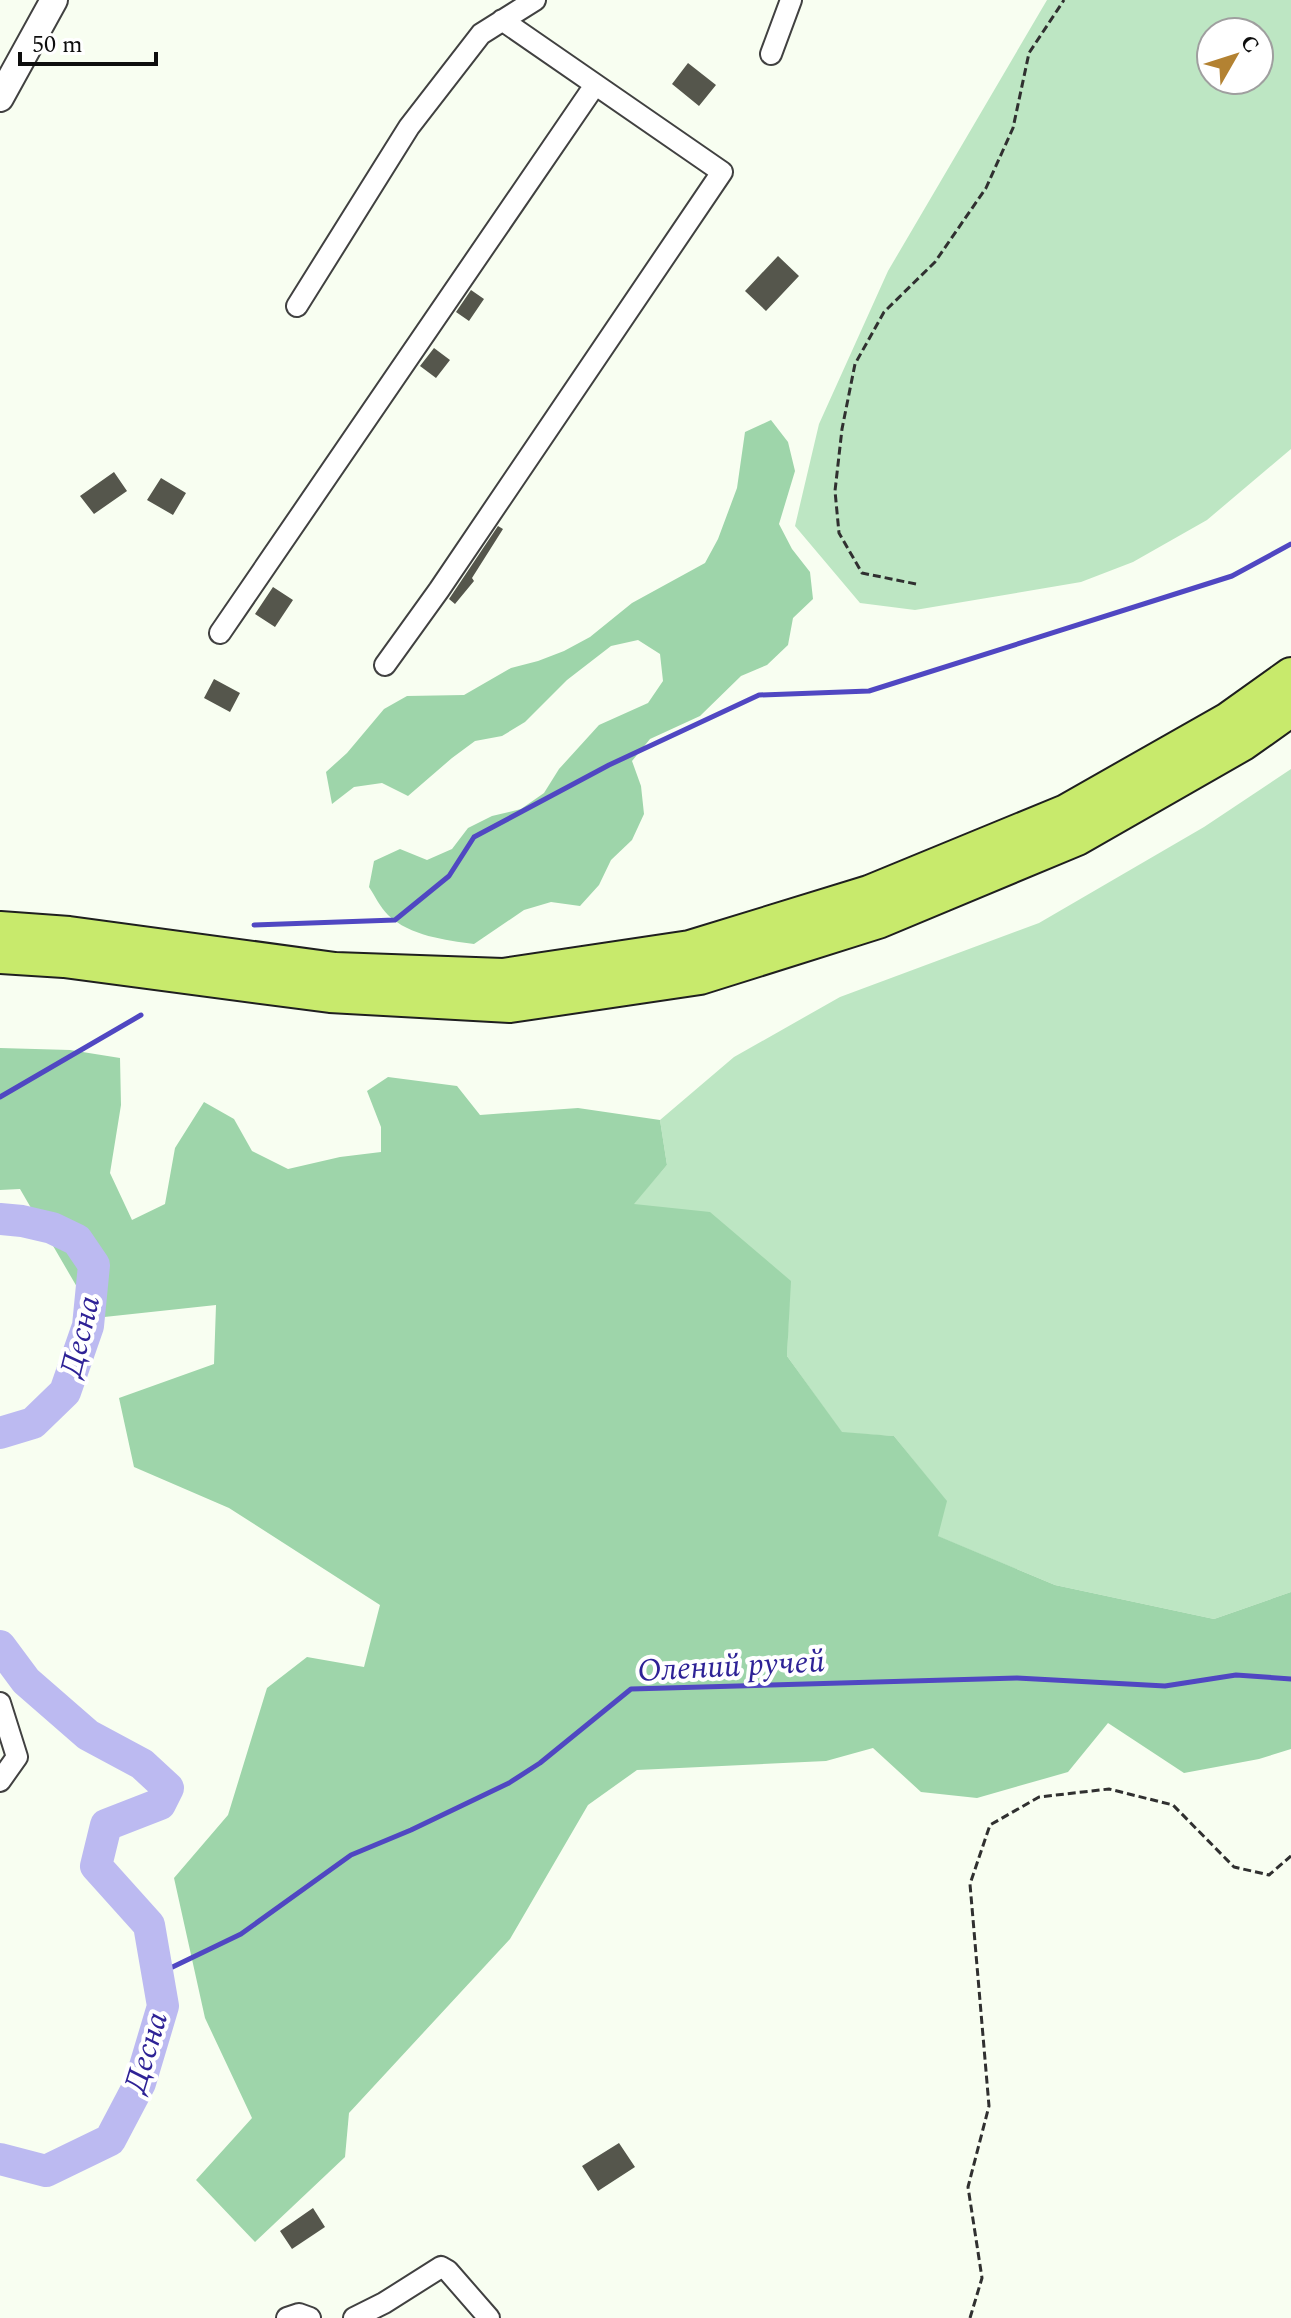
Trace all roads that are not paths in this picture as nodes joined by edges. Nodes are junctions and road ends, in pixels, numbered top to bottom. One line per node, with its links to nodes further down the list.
1 (54, 0): 7 (street)
2 (535, 0): 4 (street)
3 (791, 0): 5 (street)
4 (502, 20): 6 (street); 8 (street)
5 (771, 54)
6 (595, 85): 9 (street); 10 (street)
7 (0, 98)
8 (297, 306)
9 (220, 633)
10 (385, 665)
11 (1291, 675): 13 (highway)
12 (1291, 709): 14 (highway)
13 (0, 929)
14 (0, 956)
15 (0, 1703): 16 (street)
16 (0, 1781)
17 (287, 2318): 18 (street)
18 (310, 2318)
19 (354, 2318): 20 (street)
20 (489, 2318)

